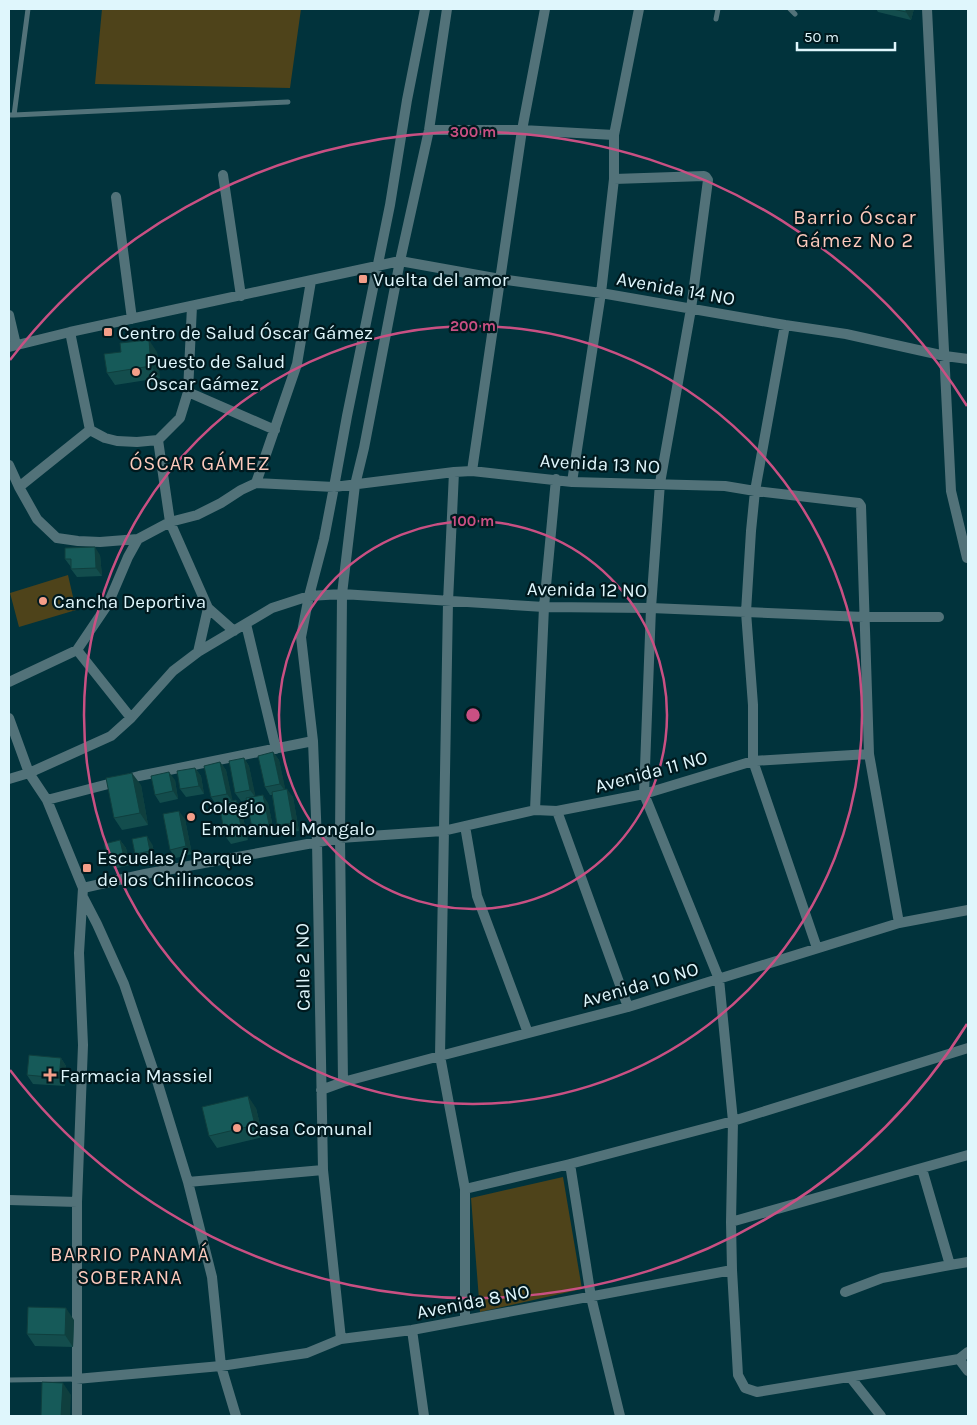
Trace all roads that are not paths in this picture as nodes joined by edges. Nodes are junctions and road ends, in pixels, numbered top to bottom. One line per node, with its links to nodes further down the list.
1 (28, 9): 12 (lane)
2 (425, 9): 20 (street, Calle 2 NO)
3 (447, 9): 13 (street)
4 (545, 9): 14 (street)
5 (639, 9): 15 (street)
6 (718, 9): 10 (lane)
7 (790, 9): 9 (lane)
8 (927, 9): 32 (street)
9 (795, 14)
10 (716, 19)
11 (288, 102): 12 (lane)
12 (12, 115)
13 (429, 130): 14 (street); 19 (street)
14 (522, 130): 15 (street); 21 (street)
15 (614, 135): 17 (street)
16 (223, 175): 24 (street)
17 (614, 179): 23 (street); 26 (street)
18 (116, 197): 28 (street)
19 (400, 261): 20 (street, Avenida 14 NO); 21 (street, Avenida 14 NO); 45 (street)
20 (377, 266): 22 (street, Avenida 14 NO); 47 (street, Calle 2 NO)
21 (500, 279): 23 (street, Avenida 14 NO); 39 (street)
22 (312, 281): 24 (street, Avenida 14 NO); 36 (street)
23 (601, 293): 26 (street, Avenida 14 NO); 42 (street)
24 (241, 296): 25 (street, Avenida 14 NO)
25 (192, 306): 28 (street, Avenida 14 NO); 34 (street)
26 (692, 309): 29 (street, Avenida 14 NO); 44 (street)
27 (9, 315): 31 (street)
28 (132, 319): 30 (street, Avenida 14 NO)
29 (785, 325): 32 (street, Avenida 14 NO); 48 (street)
30 (70, 332): 31 (street, Avenida 14 NO); 35 (street)
31 (12, 346)
32 (945, 356): 33 (street, Avenida 14 NO); 51 (street)
33 (968, 360)
34 (188, 392): 36 (street); 37 (street)
35 (90, 430): 37 (street); 46 (street)
36 (275, 430): 43 (street)
37 (158, 440): 49 (street)
38 (9, 465): 46 (street)
39 (472, 471): 40 (street, Avenida 13 NO); 41 (street, Avenida 13 NO)
40 (454, 472): 45 (street, Avenida 13 NO); 54 (street)
41 (556, 479): 42 (street, Avenida 13 NO); 55 (street)
42 (572, 482): 44 (street, Avenida 13 NO)
43 (256, 483): 47 (street, Avenida 13 NO); 49 (street)
44 (660, 483): 48 (street, Avenida 13 NO); 57 (street)
45 (355, 485): 47 (street, Avenida 13 NO); 52 (street)
46 (19, 487): 50 (street)
47 (334, 487): 53 (street, Calle 2 NO)
48 (756, 491): 58 (street); 59 (street, Avenida 13 NO)
49 (170, 522): 50 (street); 56 (street)
50 (138, 539): 63 (street)
51 (967, 558)
52 (342, 594): 53 (street, Avenida 12 NO); 54 (street, Avenida 12 NO); 80 (street)
53 (309, 596): 61 (street, Avenida 12 NO); 68 (street, Calle 2 NO)
54 (448, 602): 55 (street, Avenida 12 NO); 79 (street)
55 (544, 607): 57 (street, Avenida 12 NO); 76 (street)
56 (208, 608): 62 (street); 64 (street)
57 (651, 608): 58 (street, Avenida 12 NO); 74 (street)
58 (746, 612): 59 (street, Avenida 12 NO); 71 (street)
59 (864, 617): 60 (street, Avenida 12 NO); 70 (street)
60 (939, 617)
61 (246, 624): 62 (street, Avenida 12 NO); 69 (street)
62 (234, 631): 64 (street, Avenida 12 NO)
63 (77, 650): 65 (street); 67 (street)
64 (198, 652): 67 (street, Avenida 12 NO)
65 (9, 682)
66 (9, 718): 72 (street)
67 (131, 718): 72 (street, Avenida 12 NO)
68 (312, 741): 69 (street); 81 (street, Calle 2 NO)
69 (276, 749): 75 (street)
70 (869, 754): 71 (street, Avenida 11 NO); 84 (street)
71 (753, 761): 74 (street, Avenida 11 NO); 85 (street)
72 (29, 773): 73 (street, Avenida 12 NO); 75 (street)
73 (9, 779)
74 (644, 794): 77 (street, Avenida 11 NO); 86 (street)
75 (47, 800): 82 (street)
76 (535, 810): 77 (street, Avenida 11 NO); 78 (street, Avenida 11 NO)
77 (556, 811): 87 (street)
78 (465, 826): 79 (street, Avenida 11 NO); 88 (street)
79 (443, 831): 80 (street, Avenida 11 NO); 90 (street)
80 (340, 838): 81 (street, Avenida 11 NO); 91 (street)
81 (317, 842): 82 (street, Avenida 11 NO); 92 (street, Calle 2 NO)
82 (82, 892): 98 (street); 101 (street)
83 (968, 910): 84 (street, Avenida 10 NO)
84 (899, 923): 85 (street, Avenida 10 NO)
85 (817, 948): 86 (street, Avenida 10 NO)
86 (719, 979): 87 (street, Avenida 10 NO); 93 (street)
87 (628, 1007): 88 (street, Avenida 10 NO)
88 (528, 1032): 90 (street, Avenida 10 NO)
89 (968, 1048): 93 (street)
90 (440, 1056): 91 (street, Avenida 10 NO); 99 (street)
91 (343, 1082): 92 (street, Avenida 10 NO)
92 (321, 1090): 97 (street, Calle 2 NO)
93 (733, 1121): 95 (street); 102 (street)
94 (968, 1155): 96 (street)
95 (570, 1164): 99 (street); 107 (street)
96 (922, 1169): 102 (street); 104 (street)
97 (323, 1170): 98 (street); 110 (street, Calle 2 NO)
98 (188, 1182): 113 (street)
99 (465, 1189): 108 (street)
100 (9, 1200): 101 (street)
101 (77, 1202): 116 (street)
102 (731, 1222): 105 (street)
103 (968, 1262): 104 (street)
104 (950, 1265): 106 (street)
105 (732, 1270): 107 (street, Avenida 8 NO); 115 (street)
106 (845, 1292)
107 (591, 1297): 108 (street, Avenida 8 NO); 121 (street)
108 (465, 1319): 109 (street, Avenida 8 NO)
109 (412, 1330): 110 (street, Avenida 8 NO); 120 (street)
110 (341, 1339): 113 (street, Avenida 8 NO)
111 (968, 1352): 112 (street)
112 (958, 1359): 114 (street); 115 (street)
113 (221, 1366): 116 (street, Avenida 8 NO); 119 (street)
114 (968, 1371)
115 (850, 1377): 122 (street)
116 (76, 1379): 117 (lane); 118 (street)
117 (9, 1380)
118 (77, 1416)
119 (236, 1416)
120 (424, 1416)
121 (620, 1416)
122 (881, 1416)

